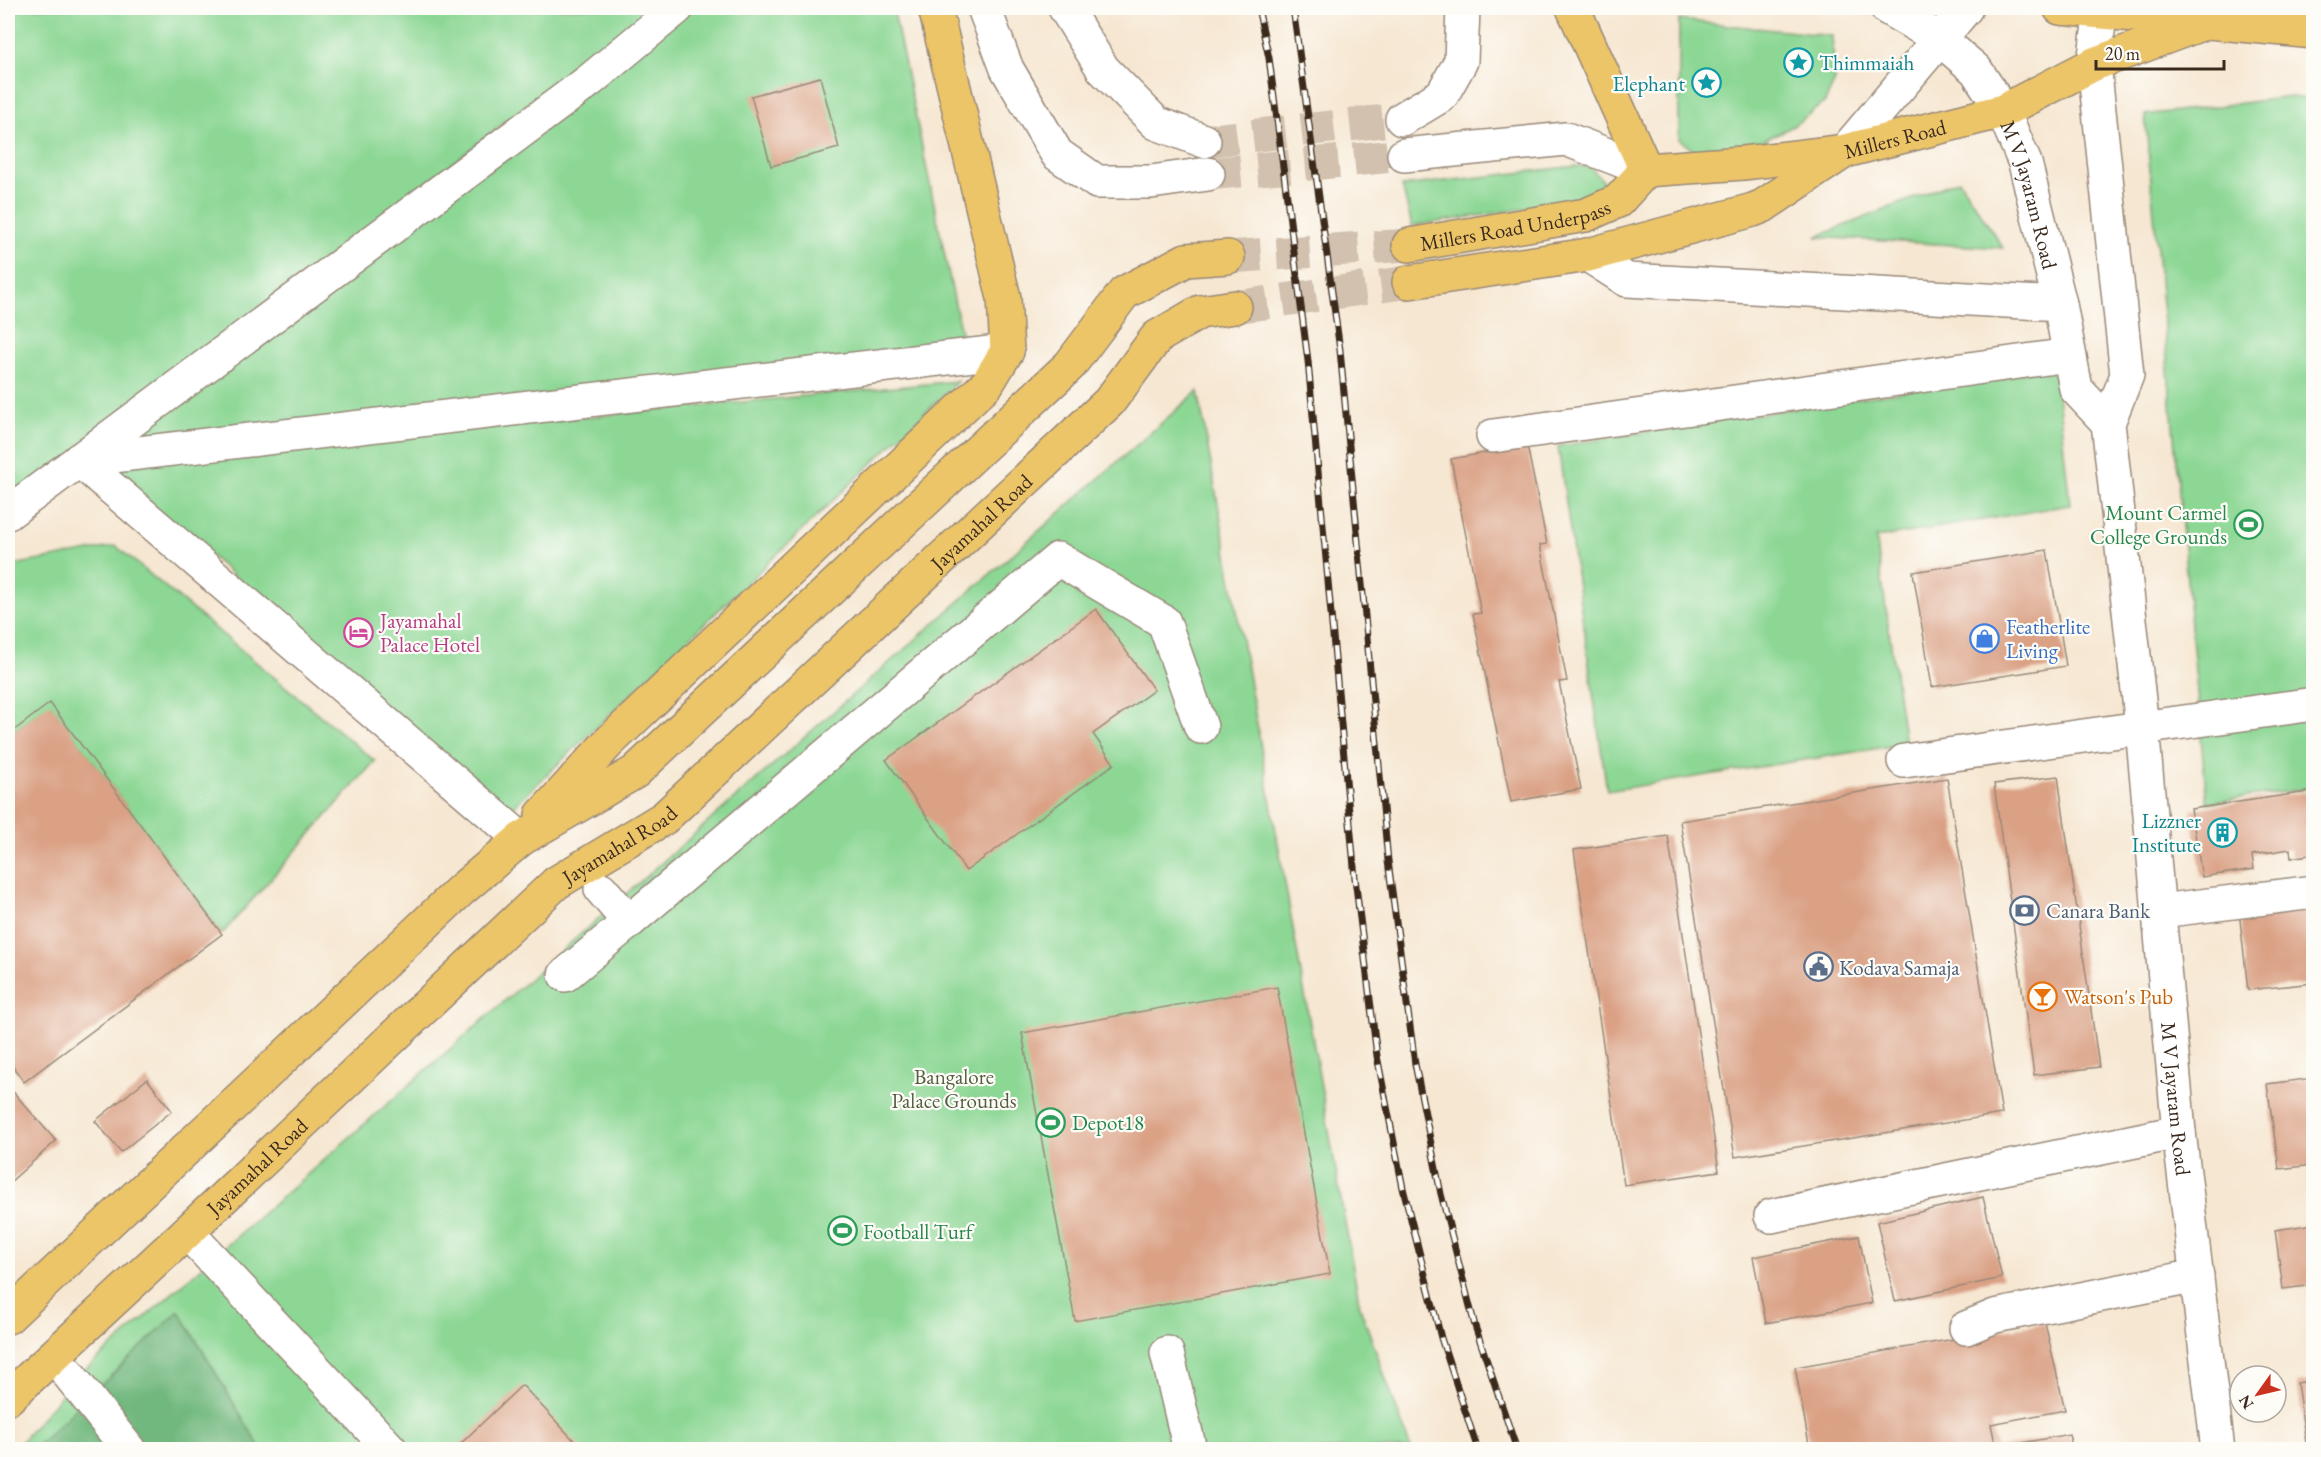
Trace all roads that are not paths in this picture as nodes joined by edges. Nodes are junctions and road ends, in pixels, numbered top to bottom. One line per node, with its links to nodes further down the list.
1 (677, 8): 32 (street)
2 (935, 8): 28 (main road)
3 (984, 8): 21 (street)
4 (1065, 8): 17 (street)
5 (1463, 8): 16 (street)
6 (1573, 8): 20 (main road)
7 (1887, 8): 13 (street, M V Jayaram Road)
8 (1966, 8): 13 (street)
9 (2060, 8): 10 (main road, Millers Road)
10 (2100, 9): 11 (main road, Millers Road); 14 (street, M V Jayaram Road)
11 (2204, 22): 12 (main road, Millers Road); 14 (main road, Millers Road)
12 (2313, 32)
13 (1940, 39): 15 (street, M V Jayaram Road); 18 (street)
14 (2094, 64): 15 (main road, Millers Road); 30 (street, M V Jayaram Road)
15 (2003, 111): 18 (main road, Millers Road); 26 (street, M V Jayaram Road)
16 (1402, 119)
17 (1204, 141)
18 (1845, 151): 20 (main road); 23 (main road, Millers Road)
19 (1404, 155): 20 (street)
20 (1646, 170): 22 (main road, Millers Road Underpass)
21 (1208, 174)
22 (1409, 244)
23 (1588, 255): 25 (main road, Millers Road Underpass); 26 (street)
24 (1228, 257): 38 (main road)
25 (1409, 282)
26 (2060, 304): 29 (street, M V Jayaram Road)
27 (1234, 307): 46 (main road, Jayamahal Road)
28 (1007, 351): 32 (street); 38 (main road)
29 (2070, 355): 30 (street, M V Jayaram Road); 31 (street)
30 (2108, 423): 36 (street, M V Jayaram Road)
31 (1493, 436)
32 (79, 460): 33 (street); 38 (street)
33 (8, 513)
34 (2313, 704): 36 (street)
35 (1201, 727): 42 (street)
36 (2142, 727): 37 (street); 41 (street, M V Jayaram Road)
37 (1904, 761)
38 (521, 839): 48 (main road)
39 (601, 889): 42 (street)
40 (2313, 892): 41 (street)
41 (2160, 911): 44 (street, M V Jayaram Road)
42 (629, 922): 43 (street)
43 (565, 975)
44 (2179, 1132): 45 (street); 47 (street, M V Jayaram Road)
45 (1770, 1216)
46 (187, 1232): 52 (main road, Jayamahal Road); 54 (street)
47 (2197, 1276): 49 (street); 56 (street, M V Jayaram Road)
48 (8, 1317)
49 (1966, 1328)
50 (1167, 1353): 55 (street)
51 (67, 1372): 53 (street)
52 (8, 1398)
53 (129, 1449)
54 (390, 1449)
55 (1190, 1449)
56 (2218, 1449)

